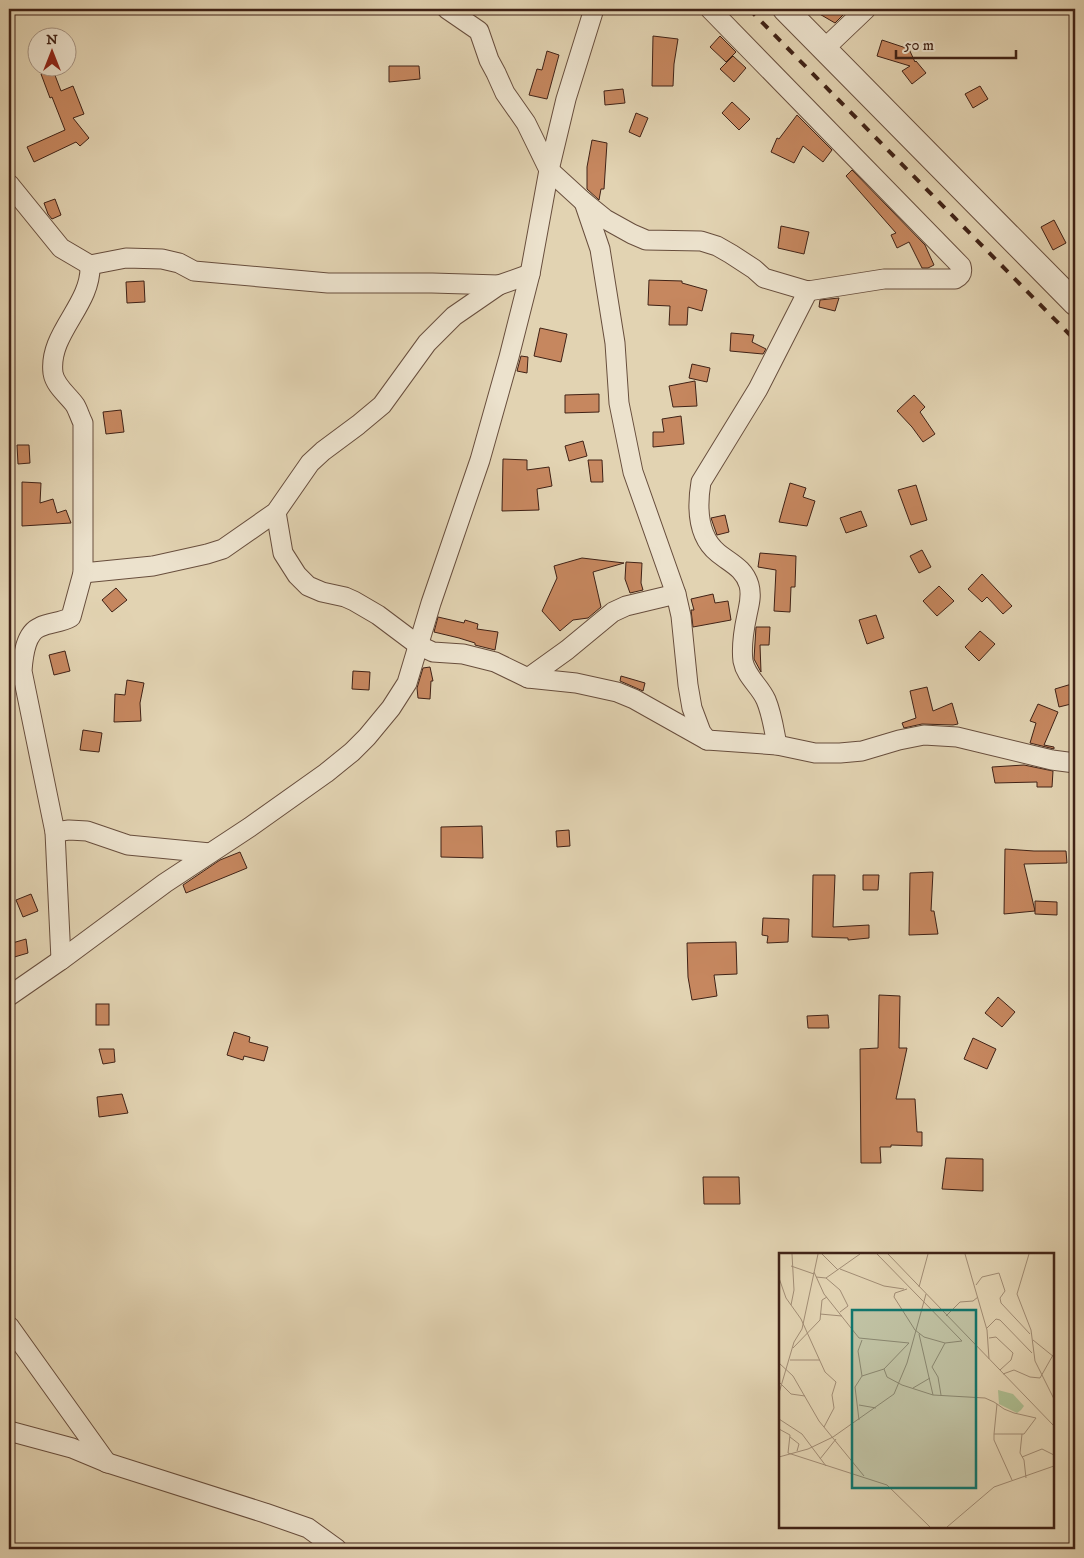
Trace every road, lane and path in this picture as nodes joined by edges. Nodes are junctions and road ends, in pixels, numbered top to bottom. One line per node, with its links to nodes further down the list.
1 (447, 9): 7 (street)
2 (594, 9): 7 (street)
3 (710, 9): 13 (street)
4 (785, 9): 6 (street)
5 (866, 9): 6 (street)
6 (824, 49): 14 (street)
7 (549, 170): 9 (street); 11 (street)
8 (9, 184): 10 (street)
9 (584, 202): 13 (street); 17 (street)
10 (90, 265): 12 (street); 16 (street)
11 (530, 274): 12 (street); 18 (street)
12 (499, 285): 15 (street)
13 (808, 291): 21 (street)
14 (1075, 303)
15 (276, 512): 16 (street); 18 (street)
16 (82, 573): 23 (street)
17 (676, 594): 19 (street); 20 (street)
18 (418, 645): 19 (street); 24 (street)
19 (528, 678): 20 (street)
20 (707, 740): 21 (street)
21 (777, 745): 22 (street)
22 (1075, 763)
23 (55, 832): 24 (street); 25 (street)
24 (210, 852): 25 (street)
25 (61, 960): 26 (street)
26 (9, 996)
27 (9, 1326): 29 (street)
28 (9, 1431): 29 (street)
29 (108, 1463): 30 (street)
30 (337, 1549)

